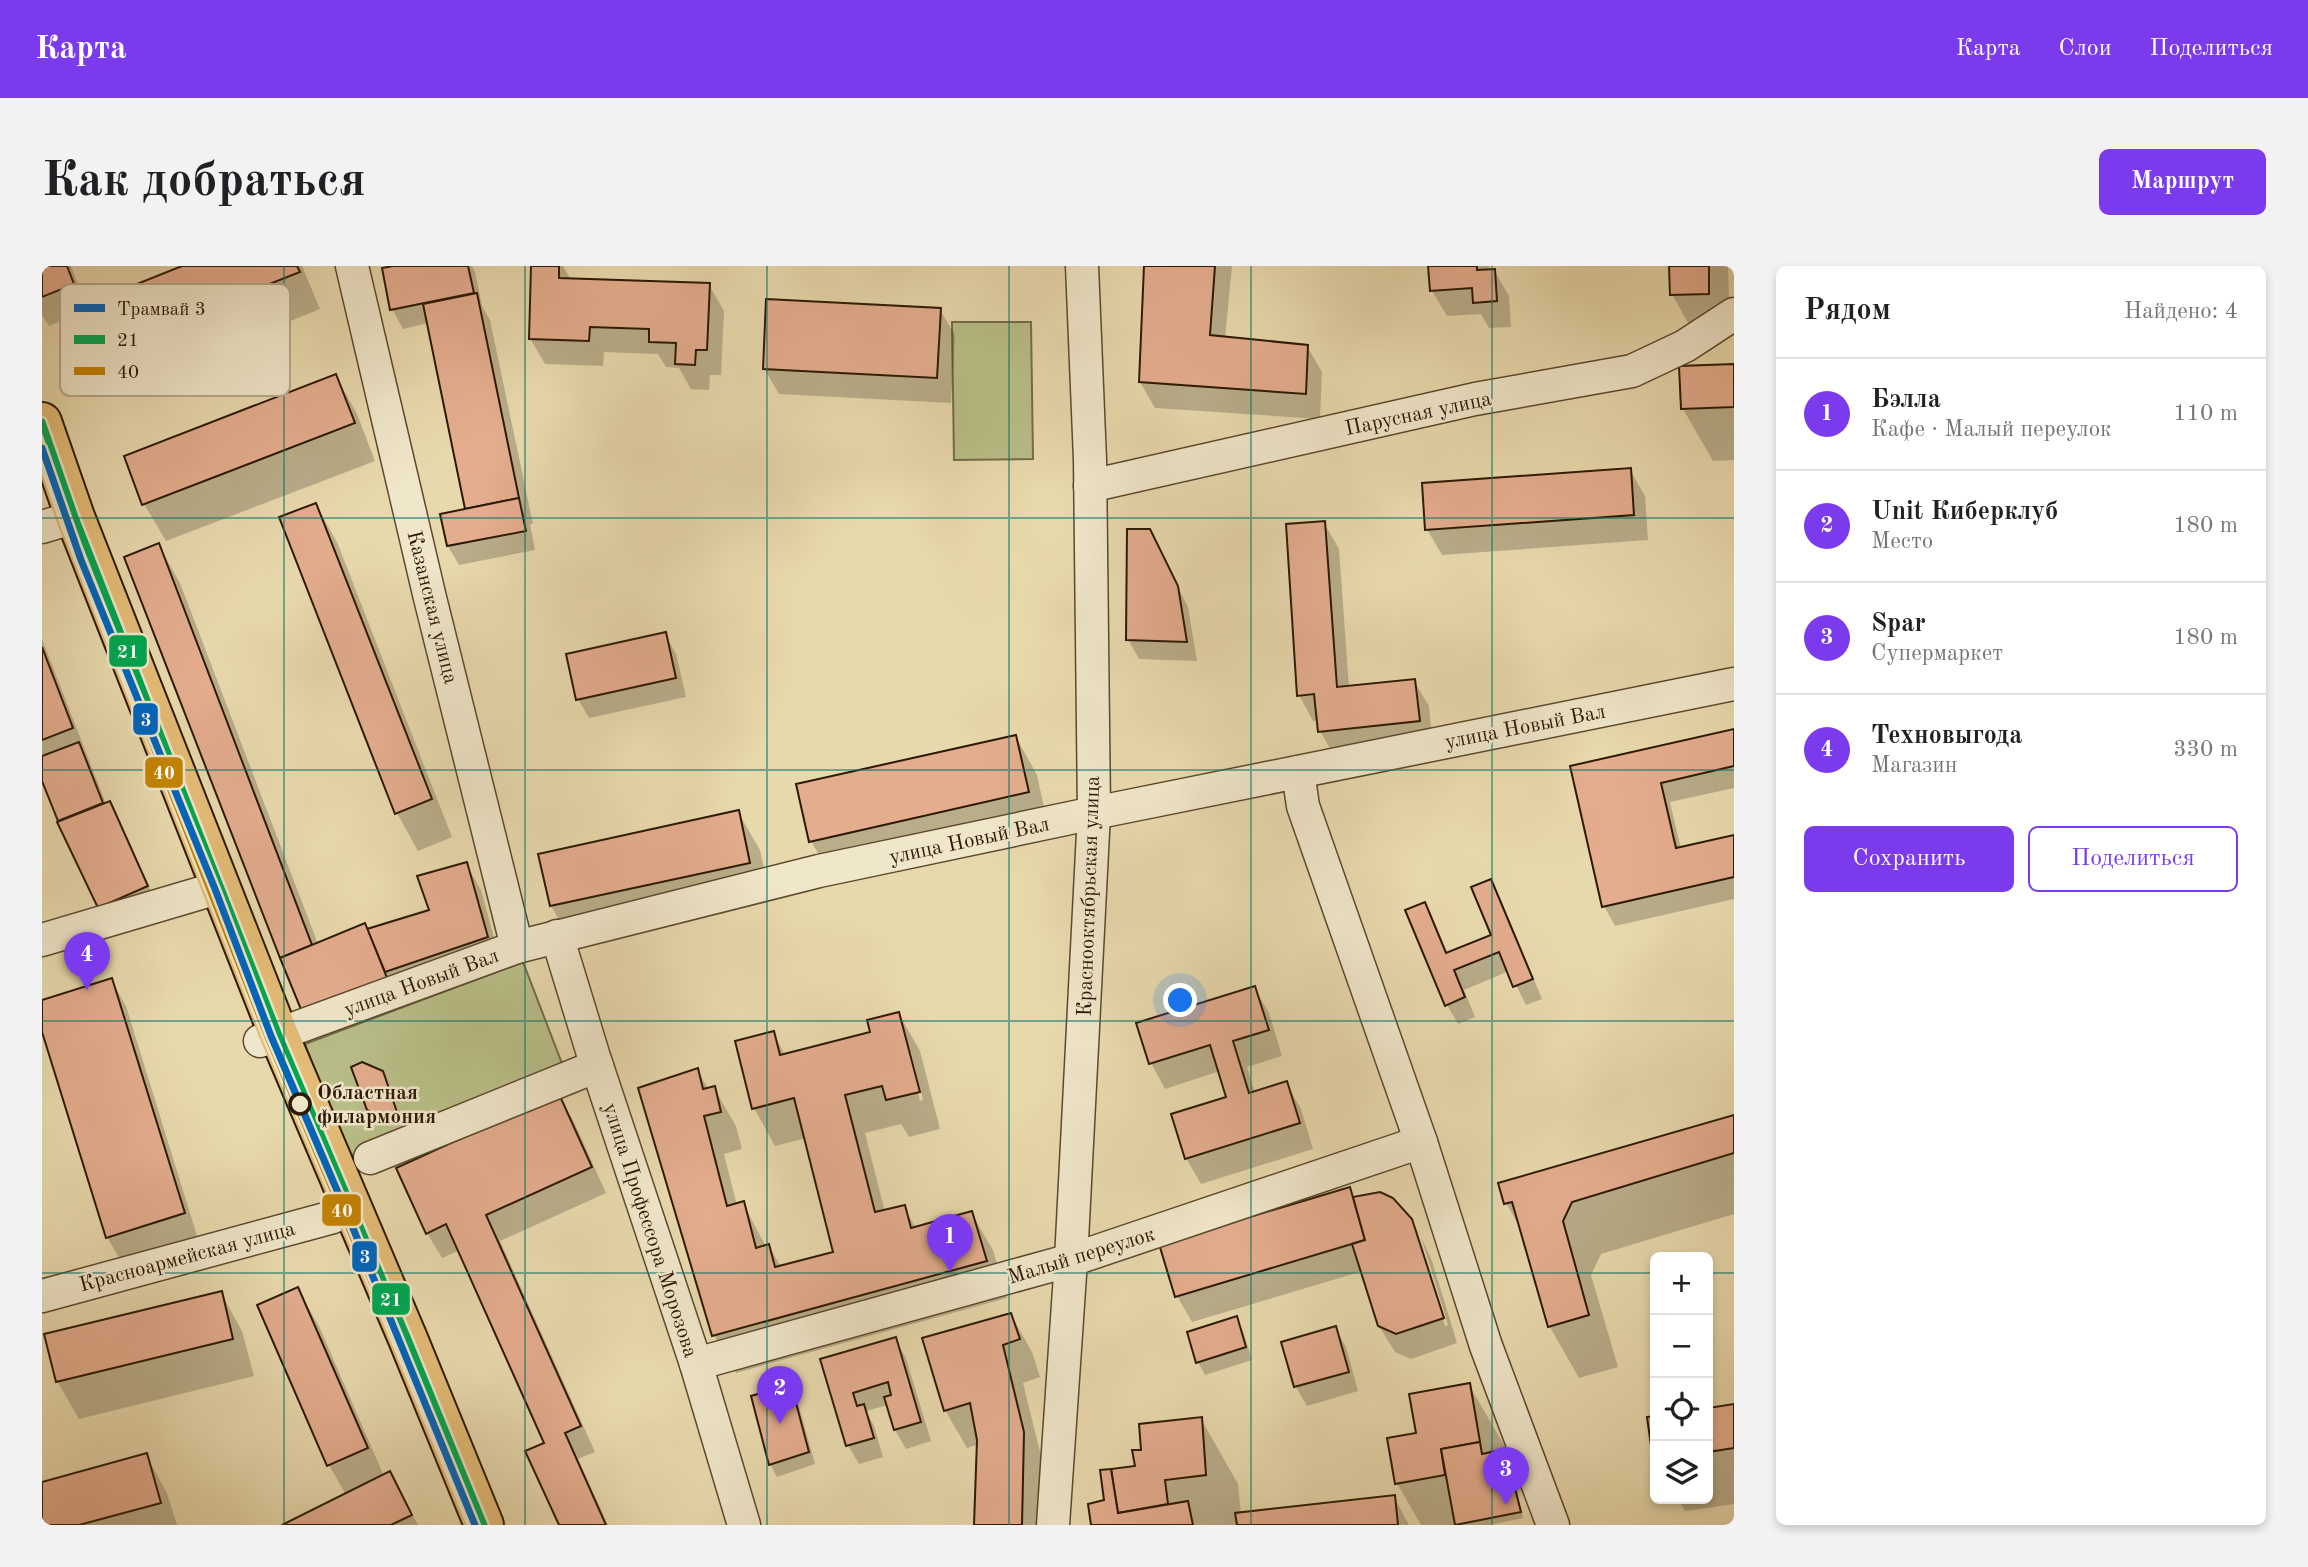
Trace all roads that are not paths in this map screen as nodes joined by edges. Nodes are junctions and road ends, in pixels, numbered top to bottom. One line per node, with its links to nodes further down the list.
1 (352, 266): 13 (street, Казанская улица)
2 (1082, 266): 5 (street, Краснооктябрьская улица)
3 (1734, 314): 5 (street, Парусная улица)
4 (42, 422): 6 (main road)
5 (1090, 486): 9 (street, Краснооктябрьская улица)
6 (53, 514): 10 (main road)
7 (1734, 684): 8 (street, улица Новый Вал)
8 (1298, 772): 9 (street, улица Новый Вал); 16 (street)
9 (1094, 813): 11 (street, улица Новый Вал); 19 (street, Краснооктябрьская улица)
10 (210, 890): 12 (street); 14 (main road)
11 (557, 936): 13 (street, улица Новый Вал); 15 (street, улица Профессора Морозова)
12 (42, 940)
13 (517, 947): 14 (street, улица Новый Вал)
14 (269, 1037): 18 (main road); 23 (main road)
15 (597, 1066): 17 (street); 21 (street, улица Профессора Морозова)
16 (1421, 1142): 19 (street, Малый переулок); 26 (street)
17 (370, 1158)
18 (333, 1217): 20 (street, Красноармейская улица); 22 (main road)
19 (1071, 1260): 21 (street, Малый переулок); 25 (street, Краснооктябрьская улица)
20 (42, 1296)
21 (696, 1364): 24 (street, улица Профессора Морозова)
22 (464, 1525)
23 (484, 1525)
24 (744, 1525)
25 (1053, 1525)
26 (1553, 1525)

